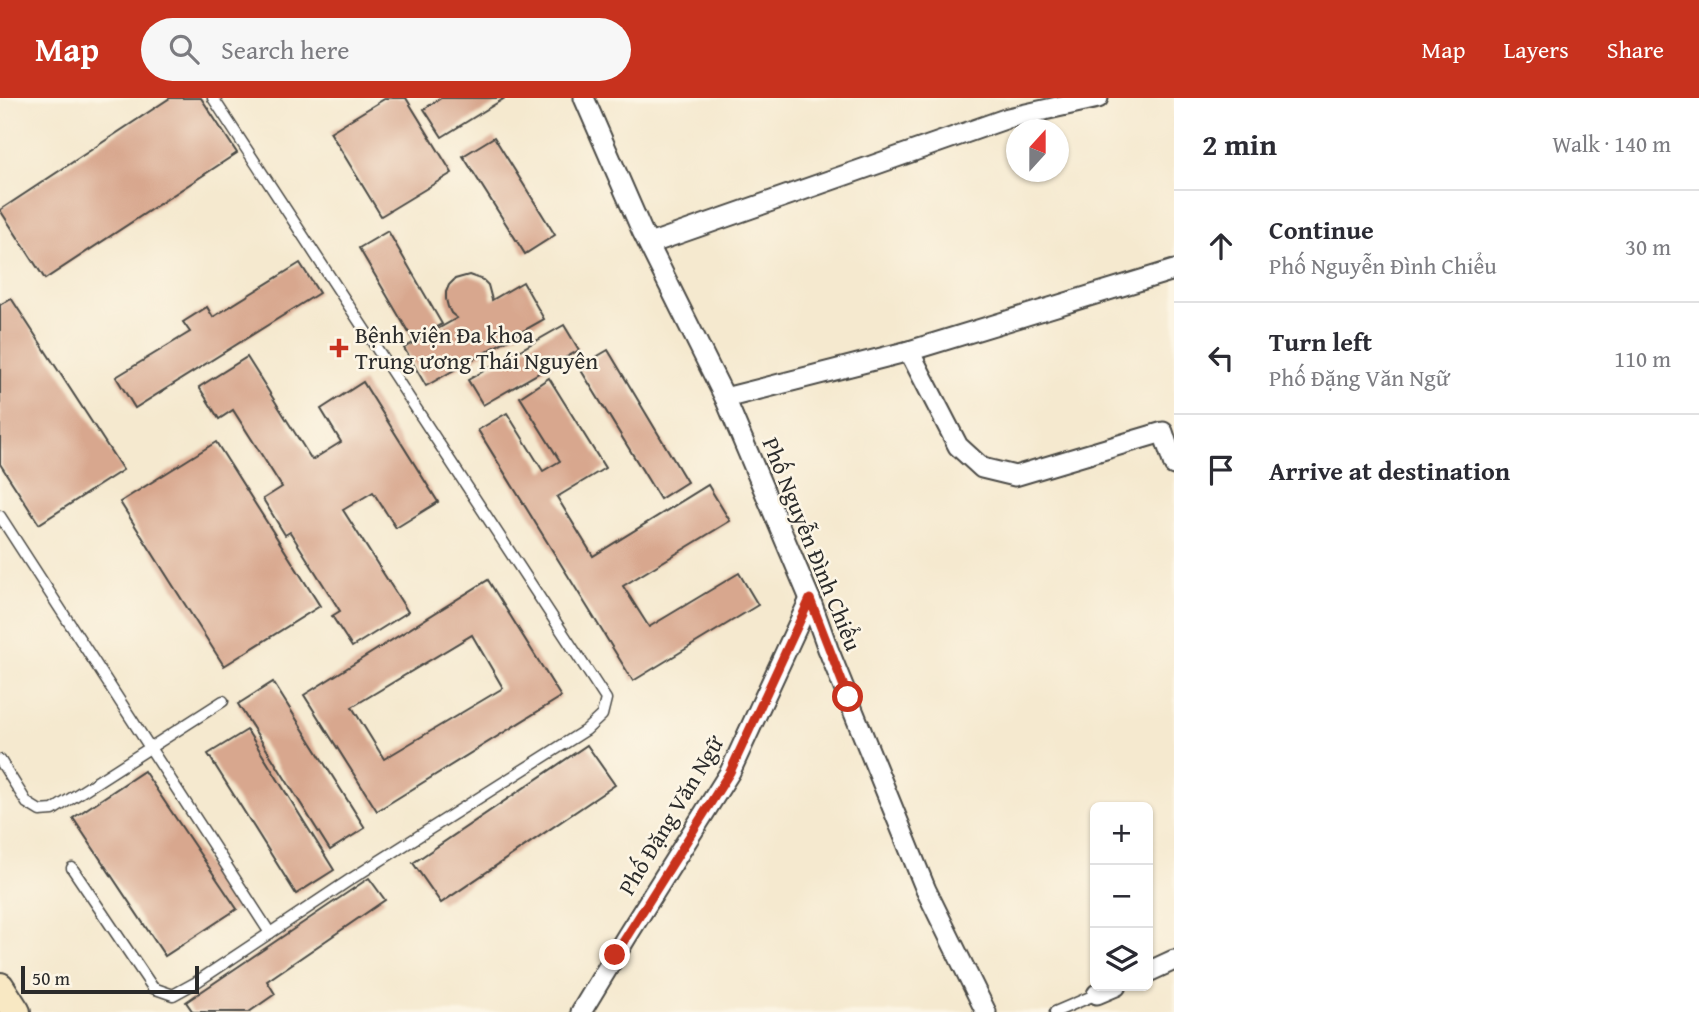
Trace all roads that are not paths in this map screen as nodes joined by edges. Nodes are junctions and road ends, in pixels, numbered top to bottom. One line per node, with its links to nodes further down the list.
1 (213, 98): 16 (lane)
2 (584, 98): 4 (street, Phố Nguyễn Đình Chiểu)
3 (1098, 98): 4 (street)
4 (649, 244): 7 (street, Phố Nguyễn Đình Chiểu)
5 (1174, 270): 6 (street)
6 (909, 351): 7 (street); 8 (street)
7 (725, 398): 11 (street, Phố Nguyễn Đình Chiểu)
8 (1169, 431): 9 (street)
9 (1174, 465)
10 (0, 516): 13 (lane)
11 (810, 599): 23 (street, Phố Đặng Văn Ngữ); 24 (street, Phố Nguyễn Đình Chiểu)
12 (223, 701): 13 (lane)
13 (149, 748): 14 (lane); 16 (lane)
14 (0, 760)
15 (72, 868): 16 (lane)
16 (270, 933)
17 (1174, 960): 18 (street)
18 (1153, 970)
19 (0, 987): 22 (main road)
20 (1104, 991): 21 (street)
21 (1097, 994): 25 (lane)
22 (16, 1012)
23 (581, 1012)
24 (986, 1012)
25 (1055, 1012)

